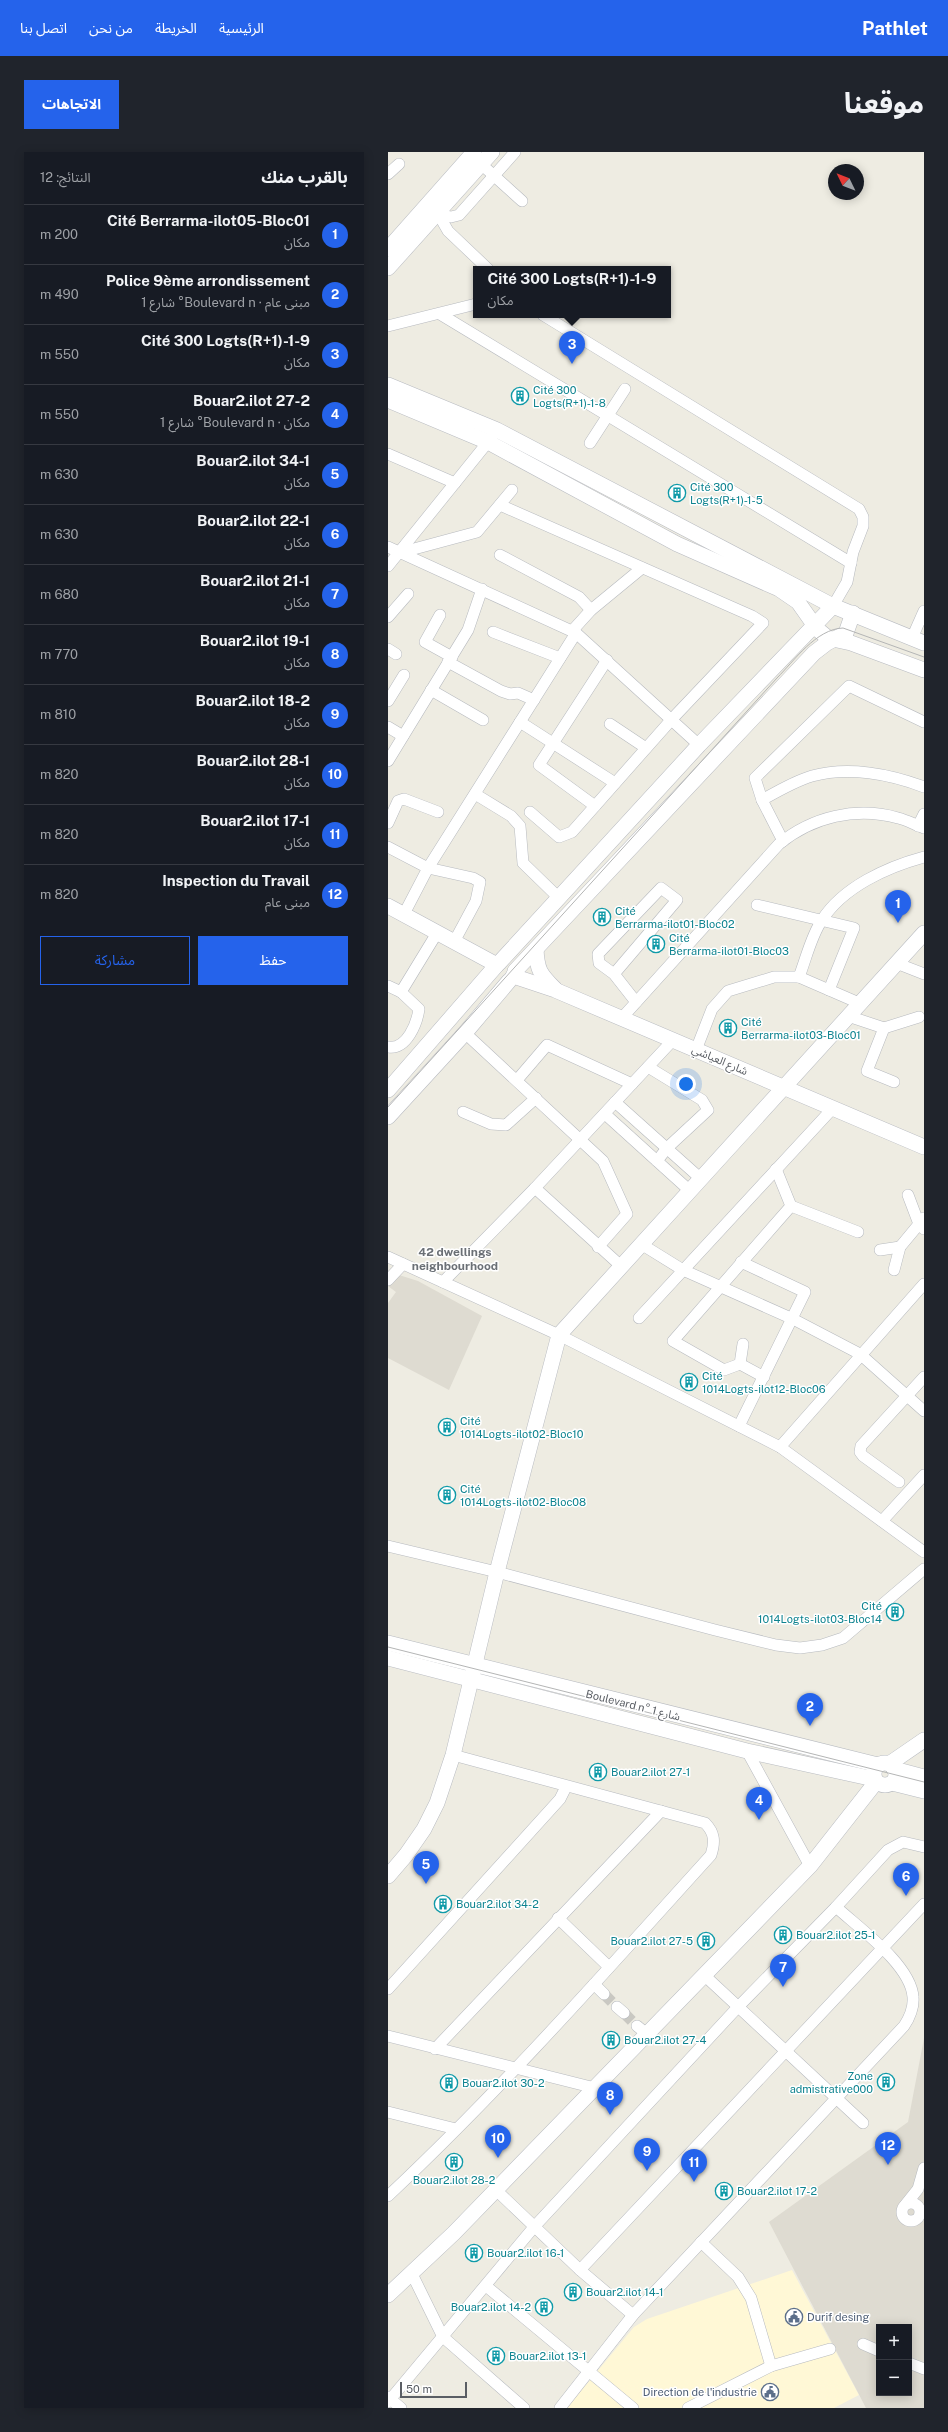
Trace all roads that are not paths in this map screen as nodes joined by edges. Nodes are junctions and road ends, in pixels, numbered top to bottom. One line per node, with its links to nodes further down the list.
1 (492, 152): 3 (street)
2 (515, 152): 6 (street)
3 (478, 158): 6 (street); 8 (street)
4 (399, 164): 5 (street)
5 (388, 174)
6 (494, 176): 7 (street); 8 (street)
7 (522, 201)
8 (435, 207): 9 (street); 10 (street); 11 (street)
9 (388, 249)
10 (485, 266)
11 (388, 268)
12 (473, 305): 13 (street)
13 (440, 314): 15 (street); 19 (street)
14 (548, 318): 29 (street)
15 (388, 326)
16 (388, 385): 20 (street)
17 (625, 389): 19 (street)
18 (388, 400): 20 (street)
19 (608, 415): 21 (street); 29 (street)
20 (492, 436): 23 (street); 34 (street); 40 (street)
21 (590, 443)
22 (388, 454): 23 (street)
23 (455, 484): 27 (street)
24 (512, 490): 25 (street)
25 (500, 505): 27 (street); 31 (street)
26 (388, 547): 27 (street)
27 (399, 553): 30 (street); 32 (street)
28 (500, 555): 35 (street)
29 (851, 563): 34 (street)
30 (388, 566)
31 (642, 568): 35 (street); 53 (street)
32 (482, 589): 42 (street); 46 (street)
33 (408, 594): 39 (street)
34 (833, 606): 37 (street); 40 (street)
35 (591, 610): 42 (street)
36 (924, 612): 44 (street)
37 (853, 613): 43 (street); 44 (street)
38 (440, 615): 46 (street)
39 (388, 617)
40 (814, 625): 43 (street); 61 (street)
41 (493, 632): 45 (street)
42 (574, 632): 45 (street); 47 (street)
43 (834, 640): 48 (street); 86 (street)
44 (918, 640)
45 (560, 658): 51 (street)
46 (450, 659): 50 (street); 51 (street)
47 (607, 660): 53 (street); 60 (street)
48 (924, 670)
49 (404, 675): 52 (street)
50 (431, 690): 54 (street); 59 (street)
51 (534, 700): 55 (street)
52 (388, 701)
53 (672, 719): 61 (street); 62 (street)
54 (482, 720)
55 (520, 722): 60 (street); 66 (street)
56 (924, 722): 67 (street)
57 (610, 724): 62 (street)
58 (388, 727): 59 (street)
59 (403, 736): 63 (street)
60 (554, 742): 64 (street); 68 (street)
61 (699, 745): 78 (street)
62 (646, 748): 64 (street)
63 (388, 761)
64 (615, 783): 68 (street)
65 (924, 787): 67 (street)
66 (474, 794): 77 (street); 78 (street)
67 (762, 800): 74 (street)
68 (595, 806): 70 (street)
69 (438, 812): 72 (street)
70 (530, 812)
71 (924, 814): 73 (street)
72 (388, 823)
73 (921, 827): 74 (street)
74 (783, 840): 97 (street)
75 (388, 847): 77 (street)
76 (924, 857): 82 (street)
77 (428, 868): 81 (street); 85 (street)
78 (559, 898): 88 (street)
79 (756, 905): 82 (street)
80 (388, 906): 81 (street)
81 (404, 914): 83 (street)
82 (822, 920): 92 (street); 95 (street)
83 (437, 932): 85 (street); 96 (street)
84 (924, 933): 87 (street)
85 (454, 942): 88 (street)
86 (536, 949): 91 (street); 94 (street)
87 (896, 964): 90 (street); 98 (street)
88 (497, 965): 91 (street, شارع العياشي); 112 (street)
89 (614, 974): 89 (street); 97 (street)
90 (924, 974)
91 (512, 976): 94 (street, شارع العياشي); 103 (street)
92 (799, 977): 95 (street); 106 (street)
93 (388, 986): 96 (street)
94 (555, 990): 101 (street, شارع العياشي)
95 (829, 990): 98 (street)
96 (401, 992): 105 (street)
97 (636, 1002): 101 (street)
98 (859, 1003): 99 (street)
99 (848, 1016): 102 (street); 111 (street)
100 (919, 1017): 102 (street)
101 (621, 1019): 104 (street, شارع العياشي)
102 (884, 1028): 109 (street)
103 (465, 1033): 108 (street); 118 (street)
104 (673, 1040): 106 (street, شارع العياشي); 107 (street)
105 (388, 1047)
106 (696, 1050): 111 (street, شارع العياشي)
107 (648, 1067): 110 (street); 121 (street)
108 (516, 1080): 110 (street); 113 (street)
109 (894, 1082)
110 (632, 1084): 114 (street)
111 (783, 1086): 115 (street, شارع العياشي); 124 (street)
112 (388, 1090)
113 (536, 1098): 116 (street); 119 (street)
114 (615, 1102): 117 (street); 121 (street)
115 (833, 1108): 120 (street, شارع العياشي); 123 (street)
116 (463, 1112)
117 (605, 1114): 119 (street); 122 (street)
118 (388, 1117)
119 (581, 1139): 125 (street); 132 (street)
120 (924, 1147)
121 (667, 1148): 122 (street); 124 (street)
122 (657, 1161): 126 (street)
123 (776, 1169): 128 (street); 139 (street)
124 (700, 1178): 126 (street)
125 (535, 1188): 132 (street); 142 (street)
126 (689, 1190): 131 (street)
127 (908, 1195): 129 (street)
128 (791, 1206): 130 (street); 136 (street)
129 (922, 1224): 133 (street)
130 (858, 1232)
131 (641, 1244): 138 (street); 139 (street)
132 (598, 1247): 138 (street)
133 (900, 1247): 134 (street); 140 (street)
134 (880, 1250)
135 (388, 1257): 137 (street)
136 (741, 1262): 144 (street); 146 (street)
137 (403, 1264): 141 (street); 142 (street)
138 (621, 1266): 147 (street)
139 (683, 1270): 144 (street); 145 (street)
140 (894, 1270)
141 (388, 1280)
142 (443, 1282): 147 (street)
143 (924, 1284): 149 (street)
144 (719, 1286): 146 (street); 150 (street)
145 (639, 1318)
146 (793, 1319): 149 (street); 151 (street)
147 (558, 1334): 155 (street); 163 (street)
148 (743, 1344): 150 (street)
149 (860, 1354): 153 (street); 156 (street)
150 (740, 1364): 151 (street)
151 (764, 1377): 155 (street)
152 (924, 1377): 153 (street)
153 (906, 1396): 154 (street); 158 (street)
154 (924, 1411)
155 (740, 1426): 156 (street)
156 (780, 1447): 159 (street)
157 (924, 1475): 159 (street)
158 (899, 1482)
159 (882, 1521): 161 (street)
160 (388, 1546): 163 (street)
161 (924, 1552)
162 (924, 1569): 163 (street)
163 (497, 1572): 166 (street)
164 (388, 1643): 166 (street, Boulevard n° شارع 1)
165 (388, 1658): 167 (street, Boulevard n° شارع 1)
166 (474, 1665): 167 (street); 171 (street, Boulevard n° شارع 1)
167 (471, 1680): 169 (street, Boulevard n° شارع 1); 170 (street)
168 (924, 1740): 171 (street)
169 (747, 1751): 171 (street, Boulevard n° شارع 1); 177 (street)
170 (454, 1756): 173 (street); 178 (street)
171 (884, 1774): 172 (street, Boulevard n° شارع 1); 174 (street, Boulevard n° شارع 1); 177 (street)
172 (924, 1777)
173 (566, 1787): 175 (street); 186 (street)
174 (924, 1791)
175 (660, 1811): 181 (street); 183 (street)
176 (924, 1847): 180 (street)
177 (810, 1866): 184 (street)
178 (388, 1876)
179 (924, 1904): 182 (street)
180 (836, 1907): 182 (street); 188 (street)
181 (558, 1918): 183 (street); 190 (street)
182 (883, 1949): 191 (street); 194 (street)
183 (609, 1968): 185 (street)
184 (704, 1975): 188 (street); 193 (street)
185 (594, 1984): 187 (street); 192 (street)
186 (388, 1989)
187 (604, 1994)
188 (737, 2008): 191 (street); 202 (street)
189 (388, 2036): 190 (street)
190 (435, 2049): 192 (street)
191 (785, 2050): 194 (street); 204 (street)
192 (514, 2070): 193 (street); 197 (street)
193 (595, 2088): 199 (street)
194 (838, 2098): 196 (street); 203 (street)
195 (388, 2112): 197 (street)
196 (862, 2123)
197 (456, 2128): 200 (street)
198 (924, 2168): 201 (street)
199 (496, 2190): 202 (street); 205 (street)
200 (390, 2191)
201 (915, 2206)
202 (534, 2227): 204 (street); 206 (street)
203 (701, 2242): 208 (street); 214 (street)
204 (580, 2270): 208 (street)
205 (412, 2274): 207 (street); 209 (street)
206 (486, 2286): 209 (street); 216 (street)
207 (388, 2295)
208 (633, 2315): 216 (street)
209 (443, 2336): 217 (street); 219 (street)
210 (863, 2344): 212 (street)
211 (830, 2349): 214 (street)
212 (876, 2350)
213 (912, 2364): 215 (street)
214 (771, 2366): 222 (street)
215 (924, 2369)
216 (589, 2372): 220 (street); 221 (street)
217 (389, 2399): 218 (street)
218 (401, 2408)
219 (524, 2408)
220 (560, 2408)
221 (632, 2408)
222 (688, 2408)

